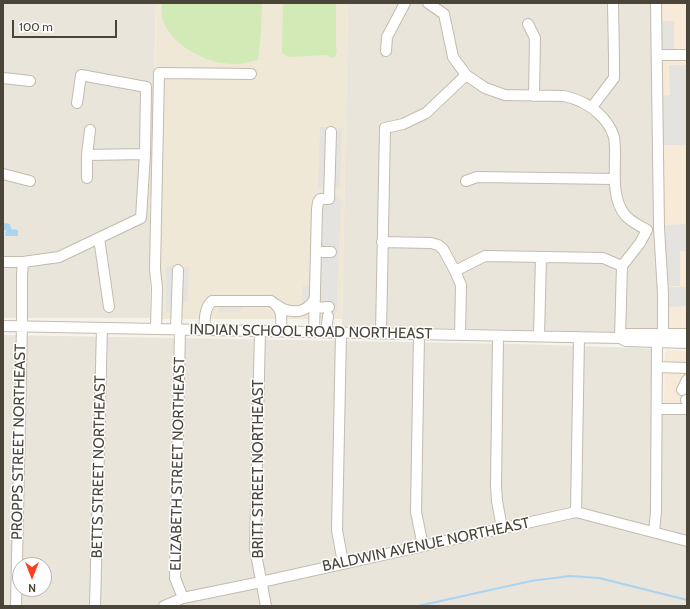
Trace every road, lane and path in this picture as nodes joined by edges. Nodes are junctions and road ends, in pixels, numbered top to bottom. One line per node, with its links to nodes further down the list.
1 (405, 3): 6 (street)
2 (428, 3): 10 (street)
3 (613, 3): 15 (street)
4 (656, 3): 8 (street)
5 (528, 24): 13 (street)
6 (386, 51)
7 (687, 55): 8 (street)
8 (657, 56): 56 (street)
9 (251, 74): 41 (street)
10 (466, 75): 13 (street); 26 (street)
11 (3, 78): 12 (street)
12 (30, 81)
13 (534, 96): 15 (street)
14 (77, 102): 18 (street)
15 (592, 107): 22 (street)
16 (90, 130): 19 (street)
17 (331, 132): 27 (street)
18 (145, 154): 19 (street); 25 (street)
19 (87, 155): 21 (street)
20 (3, 174): 23 (street)
21 (87, 178)
22 (615, 179): 24 (street); 32 (street)
23 (30, 181)
24 (466, 181)
25 (99, 238): 31 (street); 37 (street)
26 (382, 242): 34 (street); 49 (street)
27 (316, 252): 28 (street); 35 (street)
28 (331, 252)
29 (541, 257): 32 (street); 34 (street); 54 (street)
30 (3, 262): 31 (street)
31 (23, 262): 39 (street, PROPPS STREET NORTHEAST)
32 (622, 266): 57 (street)
33 (178, 270): 42 (street, ELIZABETH STREET NORTHEAST)
34 (454, 271): 52 (street)
35 (315, 303): 36 (street); 46 (street); 47 (street)
36 (277, 305): 43 (street); 45 (street)
37 (109, 307)
38 (3, 326): 39 (street, INDIAN SCHOOL ROAD NORTHEAST)
39 (22, 326): 40 (street, INDIAN SCHOOL ROAD NORTHEAST); 71 (street, PROPPS STREET NORTHEAST)
40 (102, 328): 41 (street, INDIAN SCHOOL ROAD NORTHEAST); 72 (street, BETTS STREET NORTHEAST)
41 (156, 329): 42 (street, INDIAN SCHOOL ROAD NORTHEAST)
42 (178, 329): 43 (street, INDIAN SCHOOL ROAD NORTHEAST); 70 (street, ELIZABETH STREET NORTHEAST)
43 (204, 330): 44 (street, INDIAN SCHOOL ROAD NORTHEAST)
44 (260, 331): 45 (street, INDIAN SCHOOL ROAD NORTHEAST); 69 (street, BRITT STREET NORTHEAST)
45 (281, 331): 46 (street, INDIAN SCHOOL ROAD NORTHEAST)
46 (314, 332): 47 (street, INDIAN SCHOOL ROAD NORTHEAST)
47 (326, 332): 48 (street, INDIAN SCHOOL ROAD NORTHEAST)
48 (340, 332): 49 (street, INDIAN SCHOOL ROAD NORTHEAST); 68 (street)
49 (381, 334): 50 (street, INDIAN SCHOOL ROAD NORTHEAST)
50 (419, 334): 52 (street, INDIAN SCHOOL ROAD NORTHEAST); 67 (street)
51 (687, 334): 56 (street, INDIAN SCHOOL ROAD NORTHEAST)
52 (460, 335): 53 (street, INDIAN SCHOOL ROAD NORTHEAST)
53 (498, 336): 54 (street, INDIAN SCHOOL ROAD NORTHEAST); 64 (street)
54 (539, 336): 55 (street, INDIAN SCHOOL ROAD NORTHEAST)
55 (579, 337): 57 (street, INDIAN SCHOOL ROAD NORTHEAST); 63 (street)
56 (659, 337): 57 (street, INDIAN SCHOOL ROAD NORTHEAST); 58 (street, INDIAN SCHOOL ROAD NORTHEAST); 59 (street)
57 (620, 338)
58 (687, 343)
59 (658, 367): 60 (street); 62 (street)
60 (687, 368)
61 (686, 396): 62 (street)
62 (657, 409): 65 (street)
63 (576, 512): 64 (street, BALDWIN AVENUE NORTHEAST); 65 (street, BALDWIN AVENUE NORTHEAST)
64 (502, 528): 67 (street, BALDWIN AVENUE NORTHEAST)
65 (654, 532): 66 (street, BALDWIN AVENUE NORTHEAST)
66 (687, 541)
67 (423, 546): 68 (street, BALDWIN AVENUE NORTHEAST)
68 (343, 563): 69 (street, BALDWIN AVENUE NORTHEAST)
69 (261, 582): 70 (street, BALDWIN AVENUE NORTHEAST); 74 (street, BRITT STREET NORTHEAST)
70 (183, 598): 73 (street, BALDWIN AVENUE NORTHEAST)
71 (16, 606)
72 (95, 606)
73 (164, 606)
74 (266, 606)

